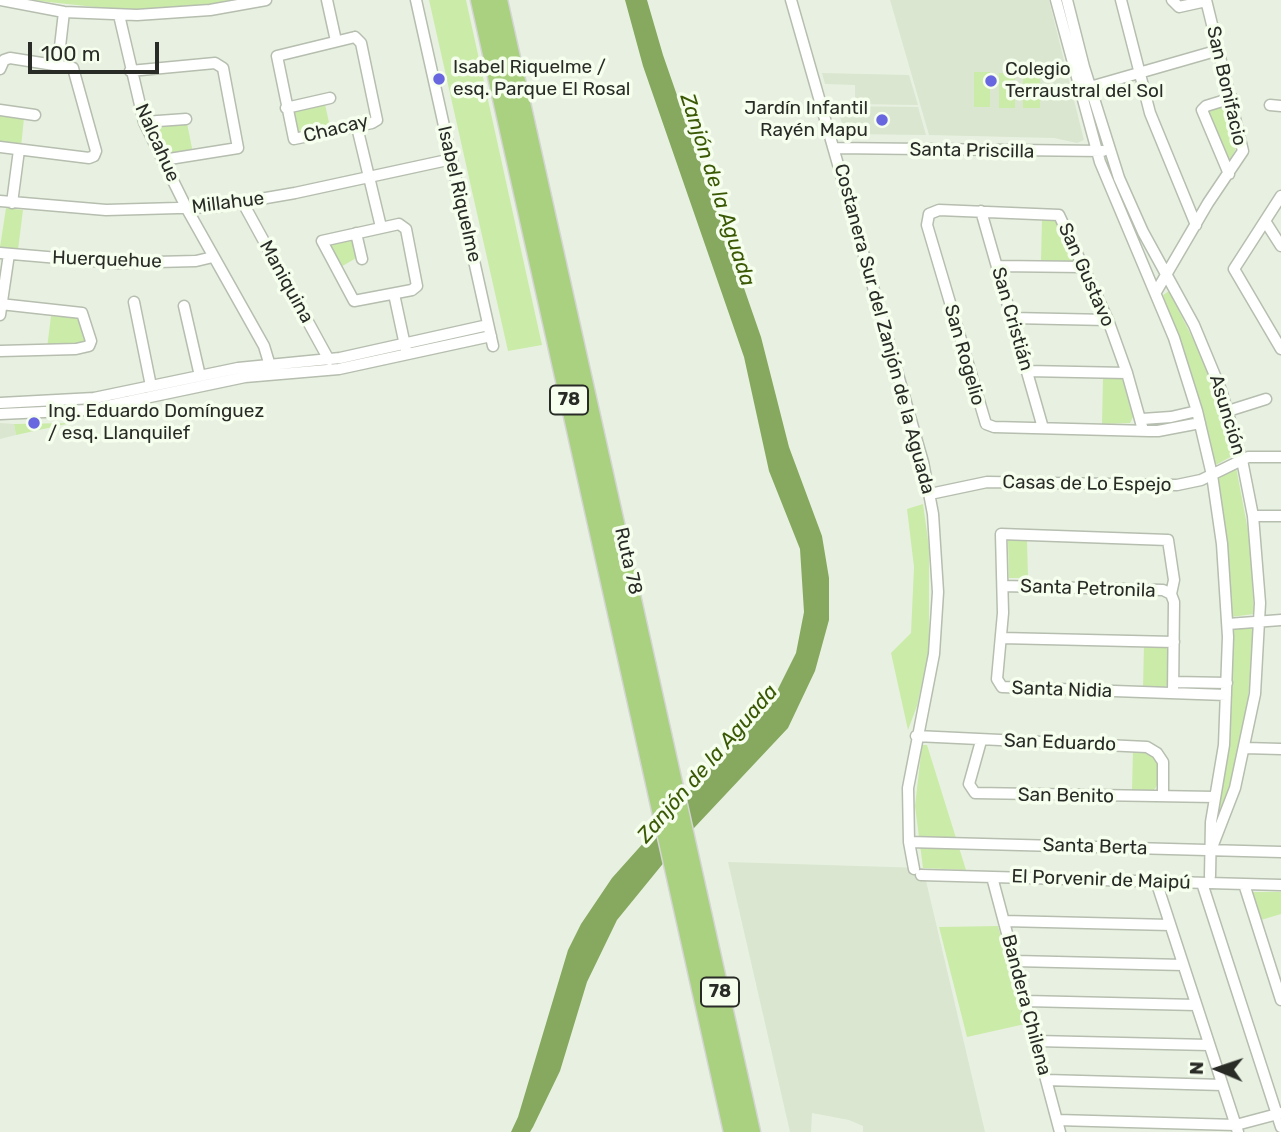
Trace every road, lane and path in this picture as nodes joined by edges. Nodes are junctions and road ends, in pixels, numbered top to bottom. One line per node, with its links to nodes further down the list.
1 (266, 0): 14 (street)
2 (327, 0): 15 (street)
3 (416, 0): 35 (street, Isabel Riquelme)
4 (480, 0): 104 (highway, Ruta 78 / 78)
5 (498, 0): 104 (highway, Ruta 78 / 78)
6 (792, 0): 31 (street, Costanera Sur del Zanjón de la Aguada)
7 (1056, 0): 34 (street, Asunción)
8 (1068, 0): 21 (street, Asunción)
9 (1121, 0): 20 (street)
10 (1172, 0): 11 (street)
11 (1206, 0): 16 (street, San Bonifacio)
12 (0, 1): 13 (street)
13 (64, 12): 14 (street); 17 (street)
14 (119, 15): 19 (street, Nalcahue)
15 (336, 41): 24 (street, Chacay); 29 (street, Chacay)
16 (1219, 50): 20 (street); 23 (street, San Bonifacio)
17 (58, 65): 18 (street); 32 (street)
18 (0, 69)
19 (130, 71): 28 (street, Nalcahue); 36 (street)
20 (1139, 73): 21 (street); 47 (street)
21 (1090, 87): 33 (street, Asunción)
22 (330, 98): 24 (street)
23 (1231, 98): 37 (street, San Bonifacio); 37 (street)
24 (286, 108): 29 (street, Chacay)
25 (0, 110): 26 (street)
26 (35, 115)
27 (186, 119): 28 (street)
28 (144, 122): 36 (street, Nalcahue)
29 (357, 127): 38 (street)
30 (0, 147): 32 (street)
31 (834, 148): 34 (street, Santa Priscilla); 86 (street, Costanera Sur del Zanjón de la Aguada)
32 (19, 150): 41 (street)
33 (1109, 150): 34 (street, Santa Priscilla); 56 (street, Asunción)
34 (1097, 153): 57 (street, Asunción)
35 (452, 159): 38 (street, Millahue); 64 (street, Isabel Riquelme)
36 (163, 160): 43 (street, Nalcahue)
37 (1229, 174): 47 (street, San Bonifacio)
38 (369, 177): 42 (street, Millahue); 48 (street)
39 (1281, 196): 46 (street)
40 (0, 201): 41 (street, Millahue)
41 (12, 203): 43 (street, Millahue)
42 (243, 203): 43 (street, Millahue); 68 (street, Maniquina)
43 (187, 209): 52 (street, Nalcahue)
44 (981, 211): 45 (street, San Gustavo); 54 (street, San Cristián); 55 (street, San Gustavo)
45 (929, 214): 81 (street, San Rogelio)
46 (1265, 221): 50 (street); 66 (street)
47 (1196, 225): 56 (street, San Bonifacio)
48 (381, 228): 49 (street); 58 (street)
49 (356, 233): 53 (street); 58 (street)
50 (1281, 246)
51 (5, 254): 52 (street, Huerquehue); 61 (street)
52 (213, 257): 69 (street, Nalcahue)
53 (362, 259)
54 (997, 266): 55 (street); 62 (street, San Cristián)
55 (1084, 267): 63 (street, San Gustavo)
56 (1167, 276): 57 (street, San Bonifacio); 77 (street, Asunción)
57 (1157, 292): 76 (street, Asunción)
58 (394, 294): 65 (street)
59 (134, 302): 73 (street)
60 (184, 306): 72 (street)
61 (1, 308): 67 (street)
62 (1012, 318): 63 (street); 70 (street, San Cristián)
63 (1108, 320): 71 (street, San Gustavo)
64 (488, 325): 65 (street); 65 (street, Isabel Riquelme)
65 (406, 349): 68 (street); 69 (street)
66 (1281, 349)
67 (0, 351)
68 (329, 360): 69 (street)
69 (271, 369): 72 (street); 78 (street)
70 (1027, 371): 71 (street); 81 (street, San Cristián)
71 (1127, 373): 79 (street, San Gustavo)
72 (200, 376): 73 (street)
73 (151, 386): 75 (street)
74 (1266, 399): 77 (street)
75 (0, 403)
76 (1197, 411): 79 (street); 80 (street, Asunción)
77 (1228, 411): 84 (street, Asunción)
78 (0, 414)
79 (1142, 419): 82 (street)
80 (1200, 423): 82 (street, San Rogelio); 85 (street, Asunción)
81 (1043, 428): 82 (street, San Rogelio)
82 (1143, 430)
83 (1281, 457): 84 (street, Casas de Lo Espejo)
84 (1242, 460): 85 (street, Casas de Lo Espejo); 87 (street, Asunción)
85 (1212, 475): 86 (street, Casas de Lo Espejo); 93 (street, Asunción)
86 (930, 494): 100 (street, Costanera Sur del Zanjón de la Aguada)
87 (1253, 516): 88 (street); 91 (street, Asunción)
88 (1281, 516)
89 (1003, 586): 90 (street, Santa Petronila); 90 (street, Santa Nidia); 94 (street, Santa Nidia)
90 (1171, 594): 95 (street)
91 (1260, 619): 92 (street); 93 (street); 102 (street, Asunción)
92 (1281, 620)
93 (1228, 624): 97 (street, Asunción)
94 (1001, 638): 95 (street); 98 (street, Santa Nidia)
95 (1174, 642): 96 (street)
96 (1174, 682): 97 (street); 98 (street)
97 (1227, 683): 99 (street, Asunción)
98 (1173, 693): 99 (street, Santa Nidia)
99 (1226, 695): 106 (street, Asunción)
100 (916, 736): 101 (street, San Eduardo); 107 (street, Costanera Sur del Zanjón de la Aguada)
101 (981, 741): 105 (street, San Eduardo); 105 (street, San Benito)
102 (1245, 748): 103 (street); 108 (street, Asunción)
103 (1281, 749)
104 (667, 793): 110 (highway, Ruta 78 / 78)
105 (1163, 796): 106 (street, San Benito)
106 (1215, 797): 108 (street, Asunción)
107 (909, 842): 108 (street, Santa Berta); 111 (street, Costanera Sur del Zanjón de la Aguada)
108 (1210, 850): 109 (street, Santa Berta); 113 (street, Asunción)
109 (1281, 852)
110 (681, 858): 132 (highway, Ruta 78 / 78); 133 (highway, Ruta 78 / 78)
111 (918, 872): 112 (street, El Porvenir de Maipú)
112 (992, 877): 114 (street, El Porvenir de Maipú); 117 (street, Bandera Chilena)
113 (1206, 879): 114 (street, El Porvenir de Maipú); 115 (street, El Porvenir de Maipú); 128 (street, Asunción)
114 (1156, 881): 118 (street)
115 (1244, 884): 116 (street, El Porvenir de Maipú); 121 (street)
116 (1281, 885)
117 (1004, 921): 118 (street); 119 (street, Bandera Chilena)
118 (1170, 925): 120 (street)
119 (1015, 961): 120 (street); 122 (street, Bandera Chilena)
120 (1183, 965): 123 (street)
121 (1281, 1000)
122 (1025, 1001): 123 (street); 124 (street, Bandera Chilena)
123 (1196, 1005): 125 (street)
124 (1035, 1041): 125 (street); 126 (street, Bandera Chilena)
125 (1209, 1045): 127 (street)
126 (1046, 1080): 127 (street); 129 (street, Bandera Chilena)
127 (1222, 1085): 131 (street)
128 (1279, 1114): 130 (street, Asunción); 131 (street)
129 (1056, 1120): 131 (street); 134 (street, Bandera Chilena)
130 (1281, 1127)
131 (1237, 1129)
132 (733, 1132)
133 (751, 1132)
134 (1060, 1132)

